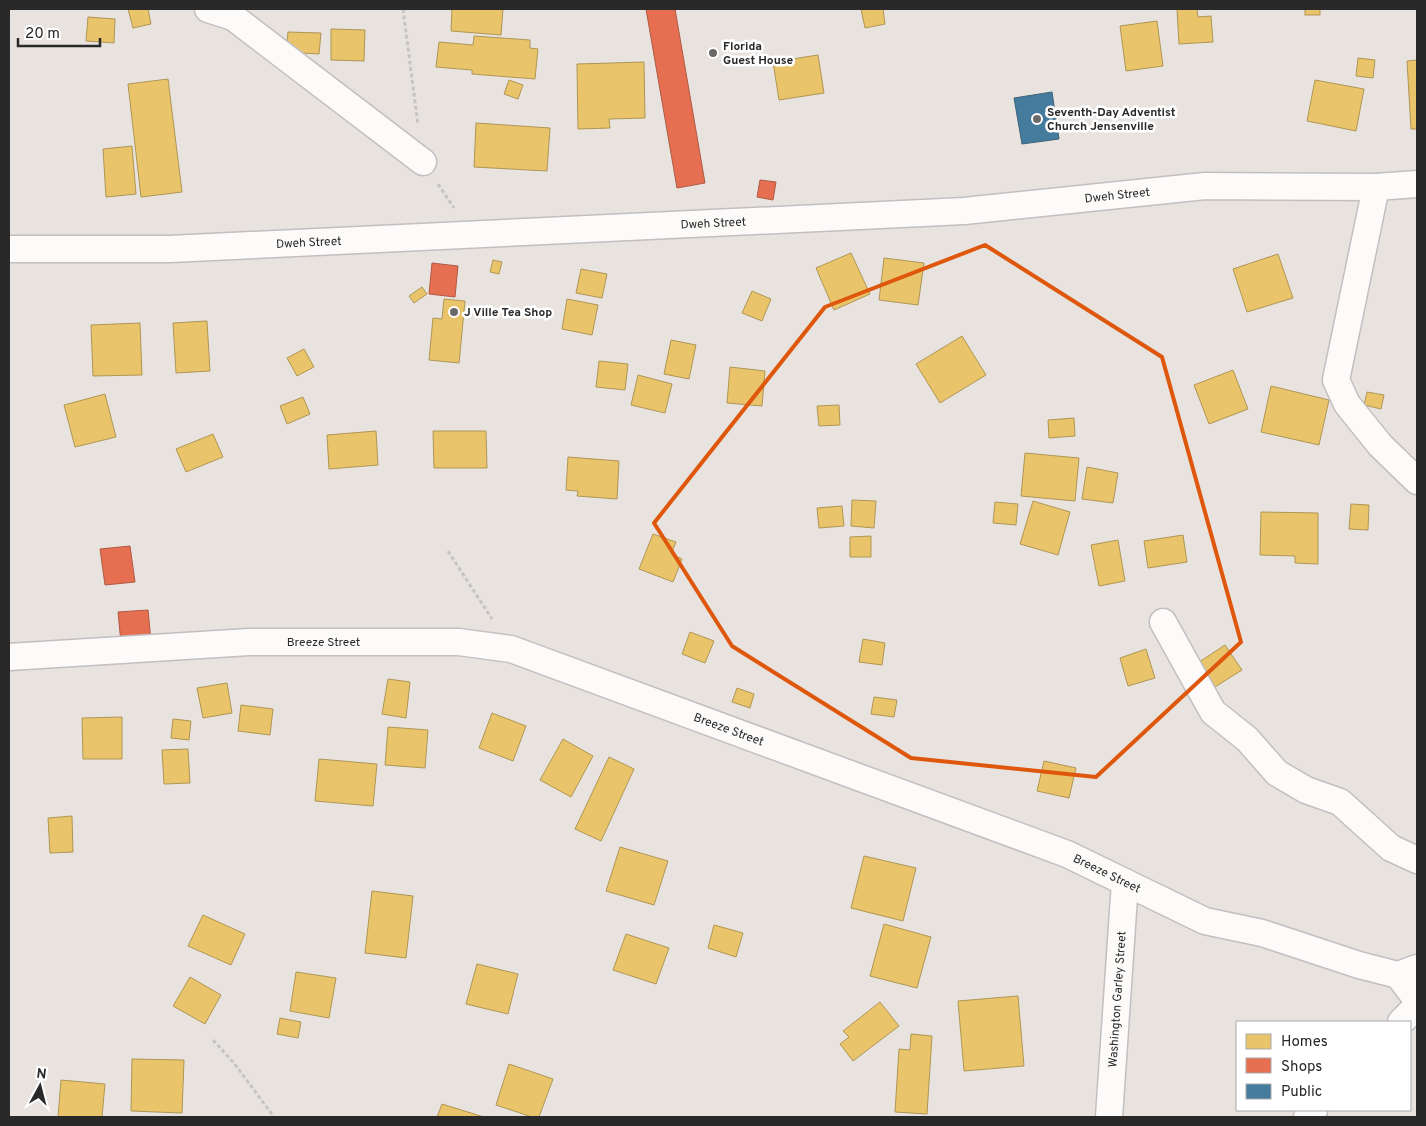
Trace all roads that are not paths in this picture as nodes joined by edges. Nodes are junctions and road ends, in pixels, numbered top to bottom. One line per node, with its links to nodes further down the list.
1 (208, 9): 2 (street)
2 (423, 162)
3 (1417, 184): 4 (street, Dweh Street)
4 (1376, 187): 5 (street, Dweh Street); 6 (street)
5 (9, 249)
6 (1417, 481)
7 (1163, 622): 9 (street)
8 (9, 657): 10 (street, Breeze Street)
9 (1417, 860)
10 (1125, 882): 11 (street, Breeze Street); 15 (street, Washington Garley Street)
11 (1407, 972): 12 (street)
12 (1417, 1000)
13 (1417, 1006): 14 (street)
14 (1402, 1021)
15 (1109, 1117)

